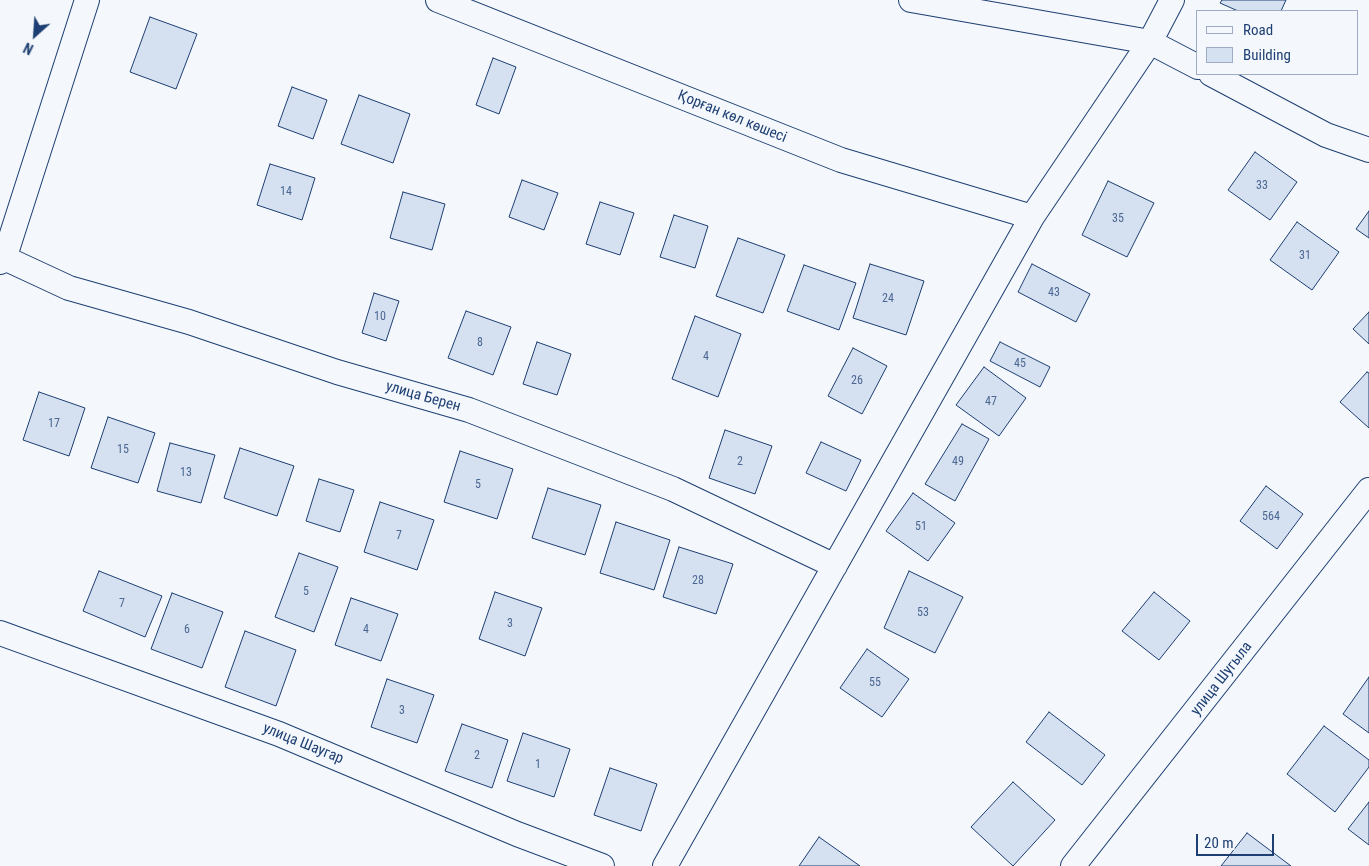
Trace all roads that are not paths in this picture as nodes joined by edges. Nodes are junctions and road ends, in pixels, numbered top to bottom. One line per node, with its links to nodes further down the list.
1 (87, 0): 10 (street)
2 (438, 0): 9 (street, Қорған көл көшесі)
3 (911, 0): 5 (street)
4 (1172, 0): 5 (street)
5 (1150, 42): 6 (street); 9 (street)
6 (1196, 66)
7 (1213, 75): 8 (street)
8 (1369, 150)
9 (1032, 217): 12 (street)
10 (2, 258): 12 (street, улица Берен)
11 (1369, 490): 16 (street, улица Шугыла)
12 (835, 566): 15 (street)
13 (0, 633): 14 (street, улица Шаугар)
14 (602, 866)
15 (665, 866)
16 (1074, 866)

